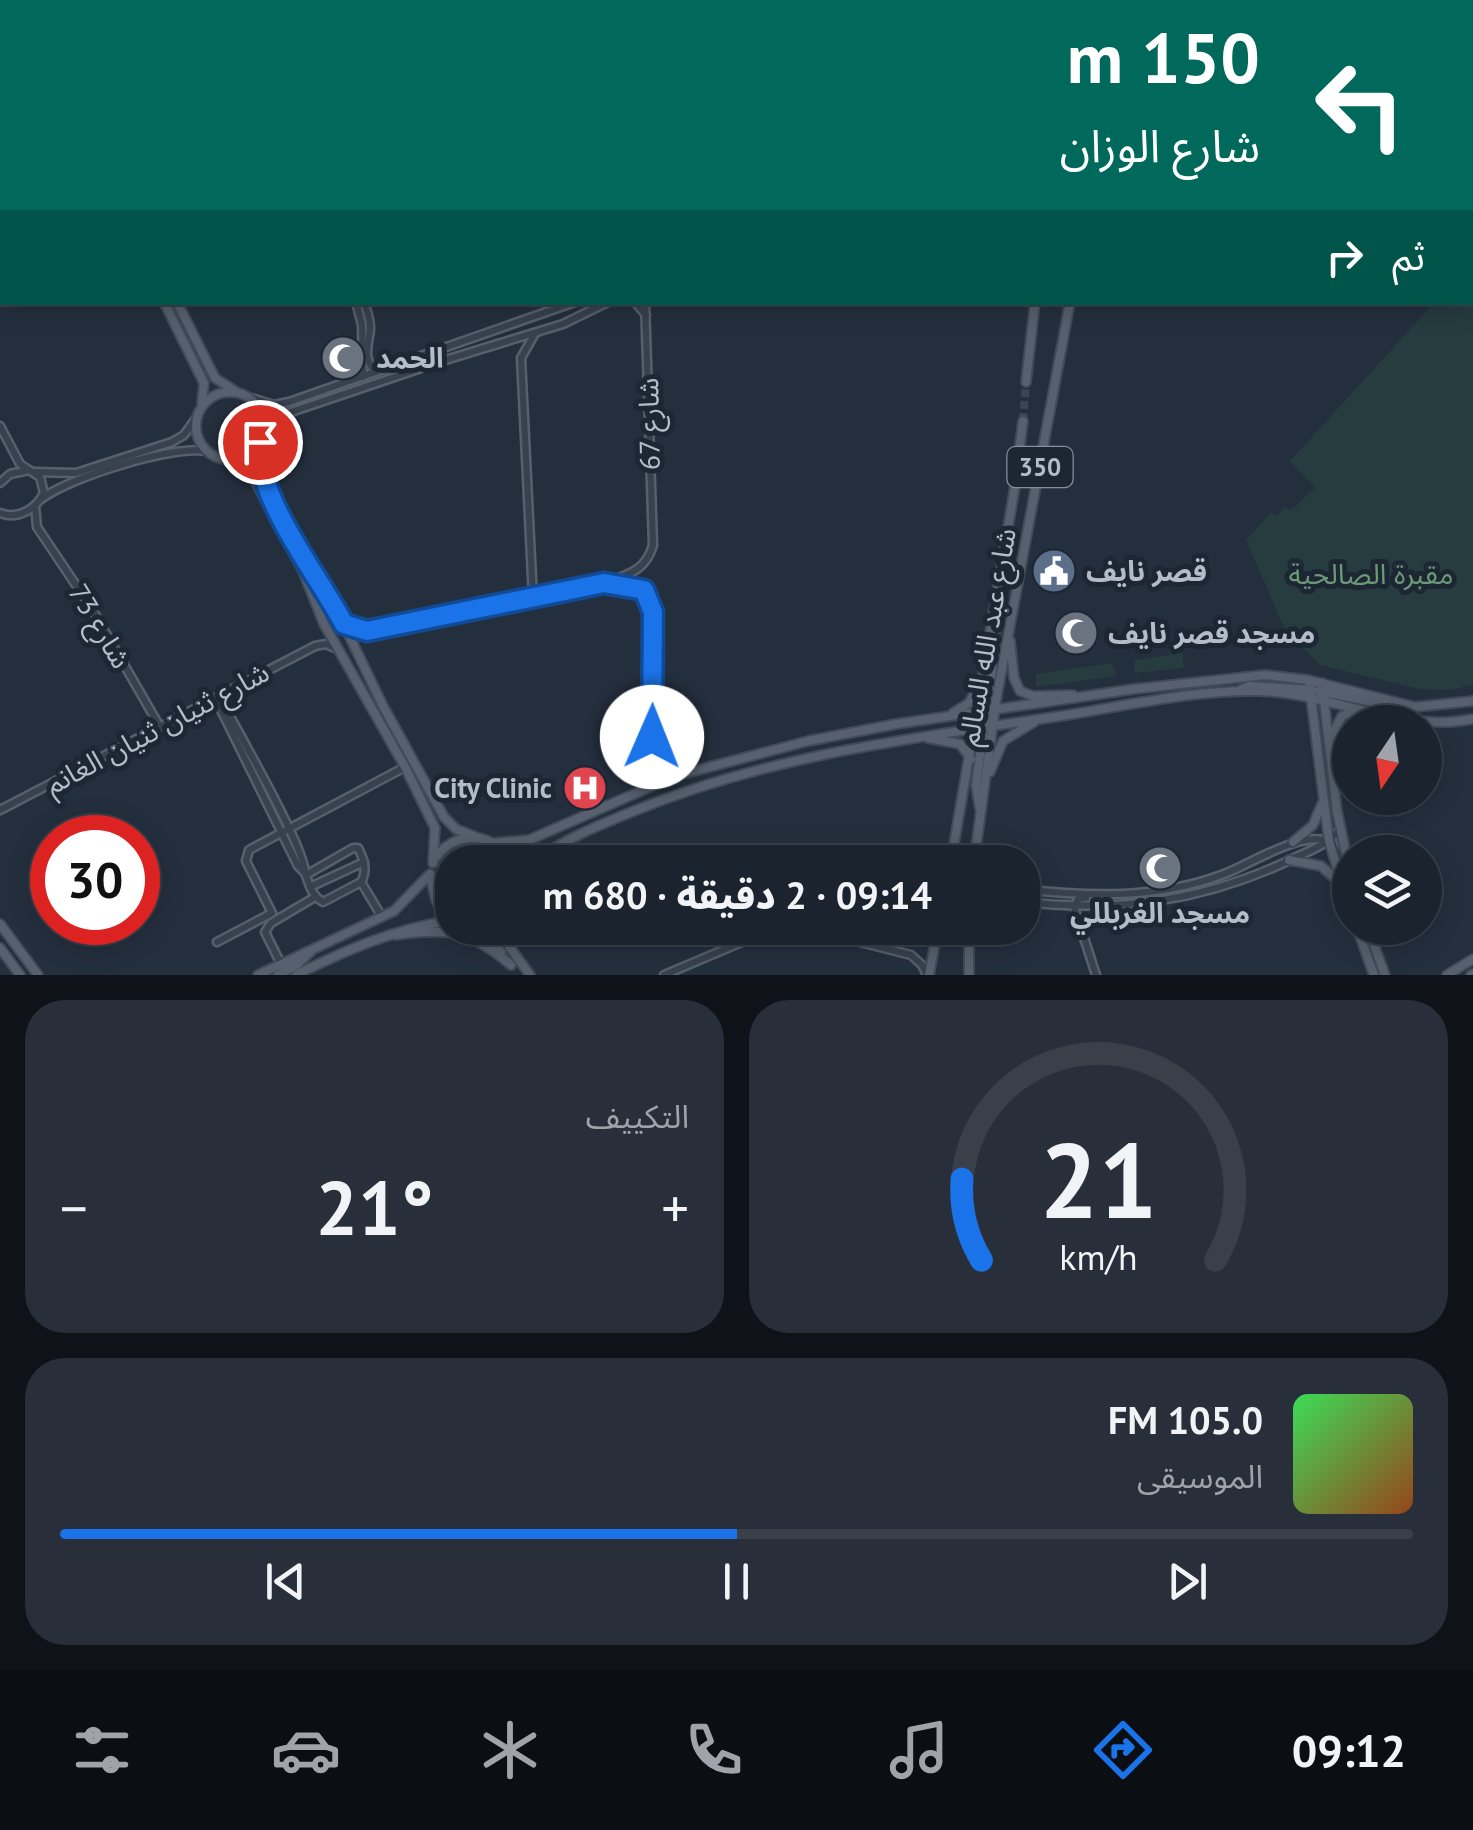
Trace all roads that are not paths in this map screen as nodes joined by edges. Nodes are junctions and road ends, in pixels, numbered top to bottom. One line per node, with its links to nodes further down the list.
1 (165, 305): 23 (main road)
2 (178, 305): 22 (main road)
3 (357, 305): 20 (street)
4 (365, 305): 19 (street)
5 (566, 305): 11 (street)
6 (602, 305): 13 (street)
7 (638, 305): 12 (street)
8 (645, 305): 12 (street, شارع 67)
9 (1035, 305): 21 (main road)
10 (1069, 305): 43 (main road, شارع عبد الله السالم / 350)
11 (556, 308): 13 (street); 14 (street)
12 (647, 316): 36 (street, شارع 67)
13 (563, 324): 15 (street)
14 (475, 334): 17 (street); 19 (street)
15 (535, 334): 16 (street); 18 (street)
16 (503, 344): 17 (street); 18 (street)
17 (482, 351): 26 (street)
18 (521, 358): 37 (street)
19 (377, 372): 20 (street)
20 (363, 377): 22 (street)
21 (1026, 382)
22 (243, 395): 23 (main road); 26 (main road)
23 (198, 414): 27 (main road); 30 (street)
24 (1023, 421): 40 (main road, شارع عبد الله السالم / 350)
25 (0, 426): 28 (street)
26 (261, 438): 29 (main road); 38 (main road)
27 (208, 451): 29 (main road); 33 (street)
28 (18, 459): 30 (street); 31 (street)
29 (227, 459): 39 (main road)
30 (32, 471): 31 (street); 33 (street, شارع 73)
31 (10, 474): 32 (street)
32 (0, 483)
33 (38, 502): 34 (street); 35 (street, شارع 73)
34 (5, 516): 35 (street)
35 (37, 527): 62 (street, شارع 73)
36 (604, 583): 37 (street); 72 (street)
37 (533, 598): 42 (street)
38 (331, 599): 39 (main road); 42 (main road)
39 (316, 607): 41 (main road)
40 (994, 615): 46 (main road, شارع عبد الله السالم / 350); 56 (main road)
41 (324, 624): 44 (street); 45 (main road)
42 (344, 624): 47 (main road)
43 (1009, 632): 52 (main road); 56 (main road, شارع عبد الله السالم / 350)
44 (315, 646): 45 (street); 53 (street, شارع ثنيان ثنيان الغانم)
45 (338, 649): 48 (main road)
46 (987, 656): 56 (main road, شارع عبد الله السالم / 350); 58 (main road)
47 (368, 671): 48 (main road); 81 (main road)
48 (354, 678): 69 (main road)
49 (1134, 689): 50 (main road); 52 (main road); 57 (main road)
50 (1310, 690): 51 (main road); 51 (main road); 57 (main road); 71 (main road)
51 (1323, 690): 54 (main road); 55 (main road); 66 (main road)
52 (1102, 694): 56 (main road)
53 (217, 697): 62 (street, شارع ثنيان ثنيان الغانم); 79 (street)
54 (1473, 701)
55 (1351, 705)
56 (986, 712): 58 (main road); 63 (main road, شارع عبد الله السالم / 350); 63 (main road, شارع عبد الله السالم / 350)
57 (1063, 715): 59 (main road)
58 (942, 718): 72 (main road)
59 (1040, 719): 63 (main road); 73 (main road)
60 (1442, 721): 61 (main road)
61 (1470, 721)
62 (160, 727): 75 (street, شارع ثنيان ثنيان الغانم)
63 (984, 727): 64 (main road); 67 (main road, شارع عبد الله السالم / 350); 73 (main road, شارع عبد الله السالم / 350); 76 (main road)
64 (920, 736): 67 (main road); 85 (main road)
65 (1332, 736): 66 (main road)
66 (1330, 742): 68 (main road)
67 (970, 758): 86 (main road, شارع عبد الله السالم / 350)
68 (1332, 759)
69 (405, 767): 79 (street); 92 (main road)
70 (1332, 767): 71 (main road)
71 (1321, 768): 74 (main road)
72 (676, 776): 84 (main road)
73 (984, 791): 76 (main road, شارع عبد الله السالم / 350)
74 (1323, 800): 82 (main road); 83 (main road)
75 (0, 810)
76 (980, 810): 87 (main road, شارع عبد الله السالم / 350)
77 (1338, 815): 78 (main road)
78 (1340, 829): 80 (main road); 82 (street)
79 (285, 830): 93 (street); 108 (street)
80 (1341, 835)
81 (476, 837): 84 (main road); 92 (main road)
82 (1328, 841): 83 (street); 88 (street); 89 (main road); 90 (street)
83 (1293, 842): 99 (street)
84 (494, 843)
85 (564, 845)
86 (957, 845)
87 (976, 845)
88 (1332, 847)
89 (1332, 855)
90 (1289, 860): 95 (main road); 103 (street)
91 (364, 862): 93 (street); 96 (street); 97 (street)
92 (433, 863): 94 (main road)
93 (306, 874): 97 (street)
94 (430, 874): 101 (main road); 104 (main road)
95 (1332, 876)
96 (361, 882): 100 (street); 104 (street)
97 (310, 887): 100 (street)
98 (1040, 890): 99 (street)
99 (1122, 895): 103 (street)
100 (315, 897): 122 (street)
101 (435, 899)
102 (1040, 903): 103 (street)
103 (1074, 906): 134 (street)
104 (382, 918): 119 (main road)
105 (435, 922): 107 (main road)
106 (0, 924): 125 (main road)
107 (367, 940): 123 (main road); 128 (main road)
108 (217, 942)
109 (493, 945): 123 (main road)
110 (509, 945): 130 (main road)
111 (735, 945): 131 (street)
112 (874, 945): 120 (street)
113 (904, 945): 120 (street)
114 (934, 945): 132 (main road)
115 (970, 945): 133 (main road)
116 (1363, 945): 135 (main road)
117 (1374, 945): 136 (main road)
118 (0, 948): 124 (main road)
119 (314, 948): 122 (main road); 127 (main road)
120 (898, 951): 132 (street)
121 (1473, 959): 137 (main road)
122 (281, 964): 126 (main road)
123 (512, 965): 129 (main road)
124 (20, 975)
125 (38, 975)
126 (258, 975)
127 (278, 975)
128 (296, 975)
129 (519, 975)
130 (530, 975)
131 (664, 975)
132 (928, 975)
133 (969, 975)
134 (1096, 975)
135 (1374, 975)
136 (1385, 975)
137 (1447, 975)

